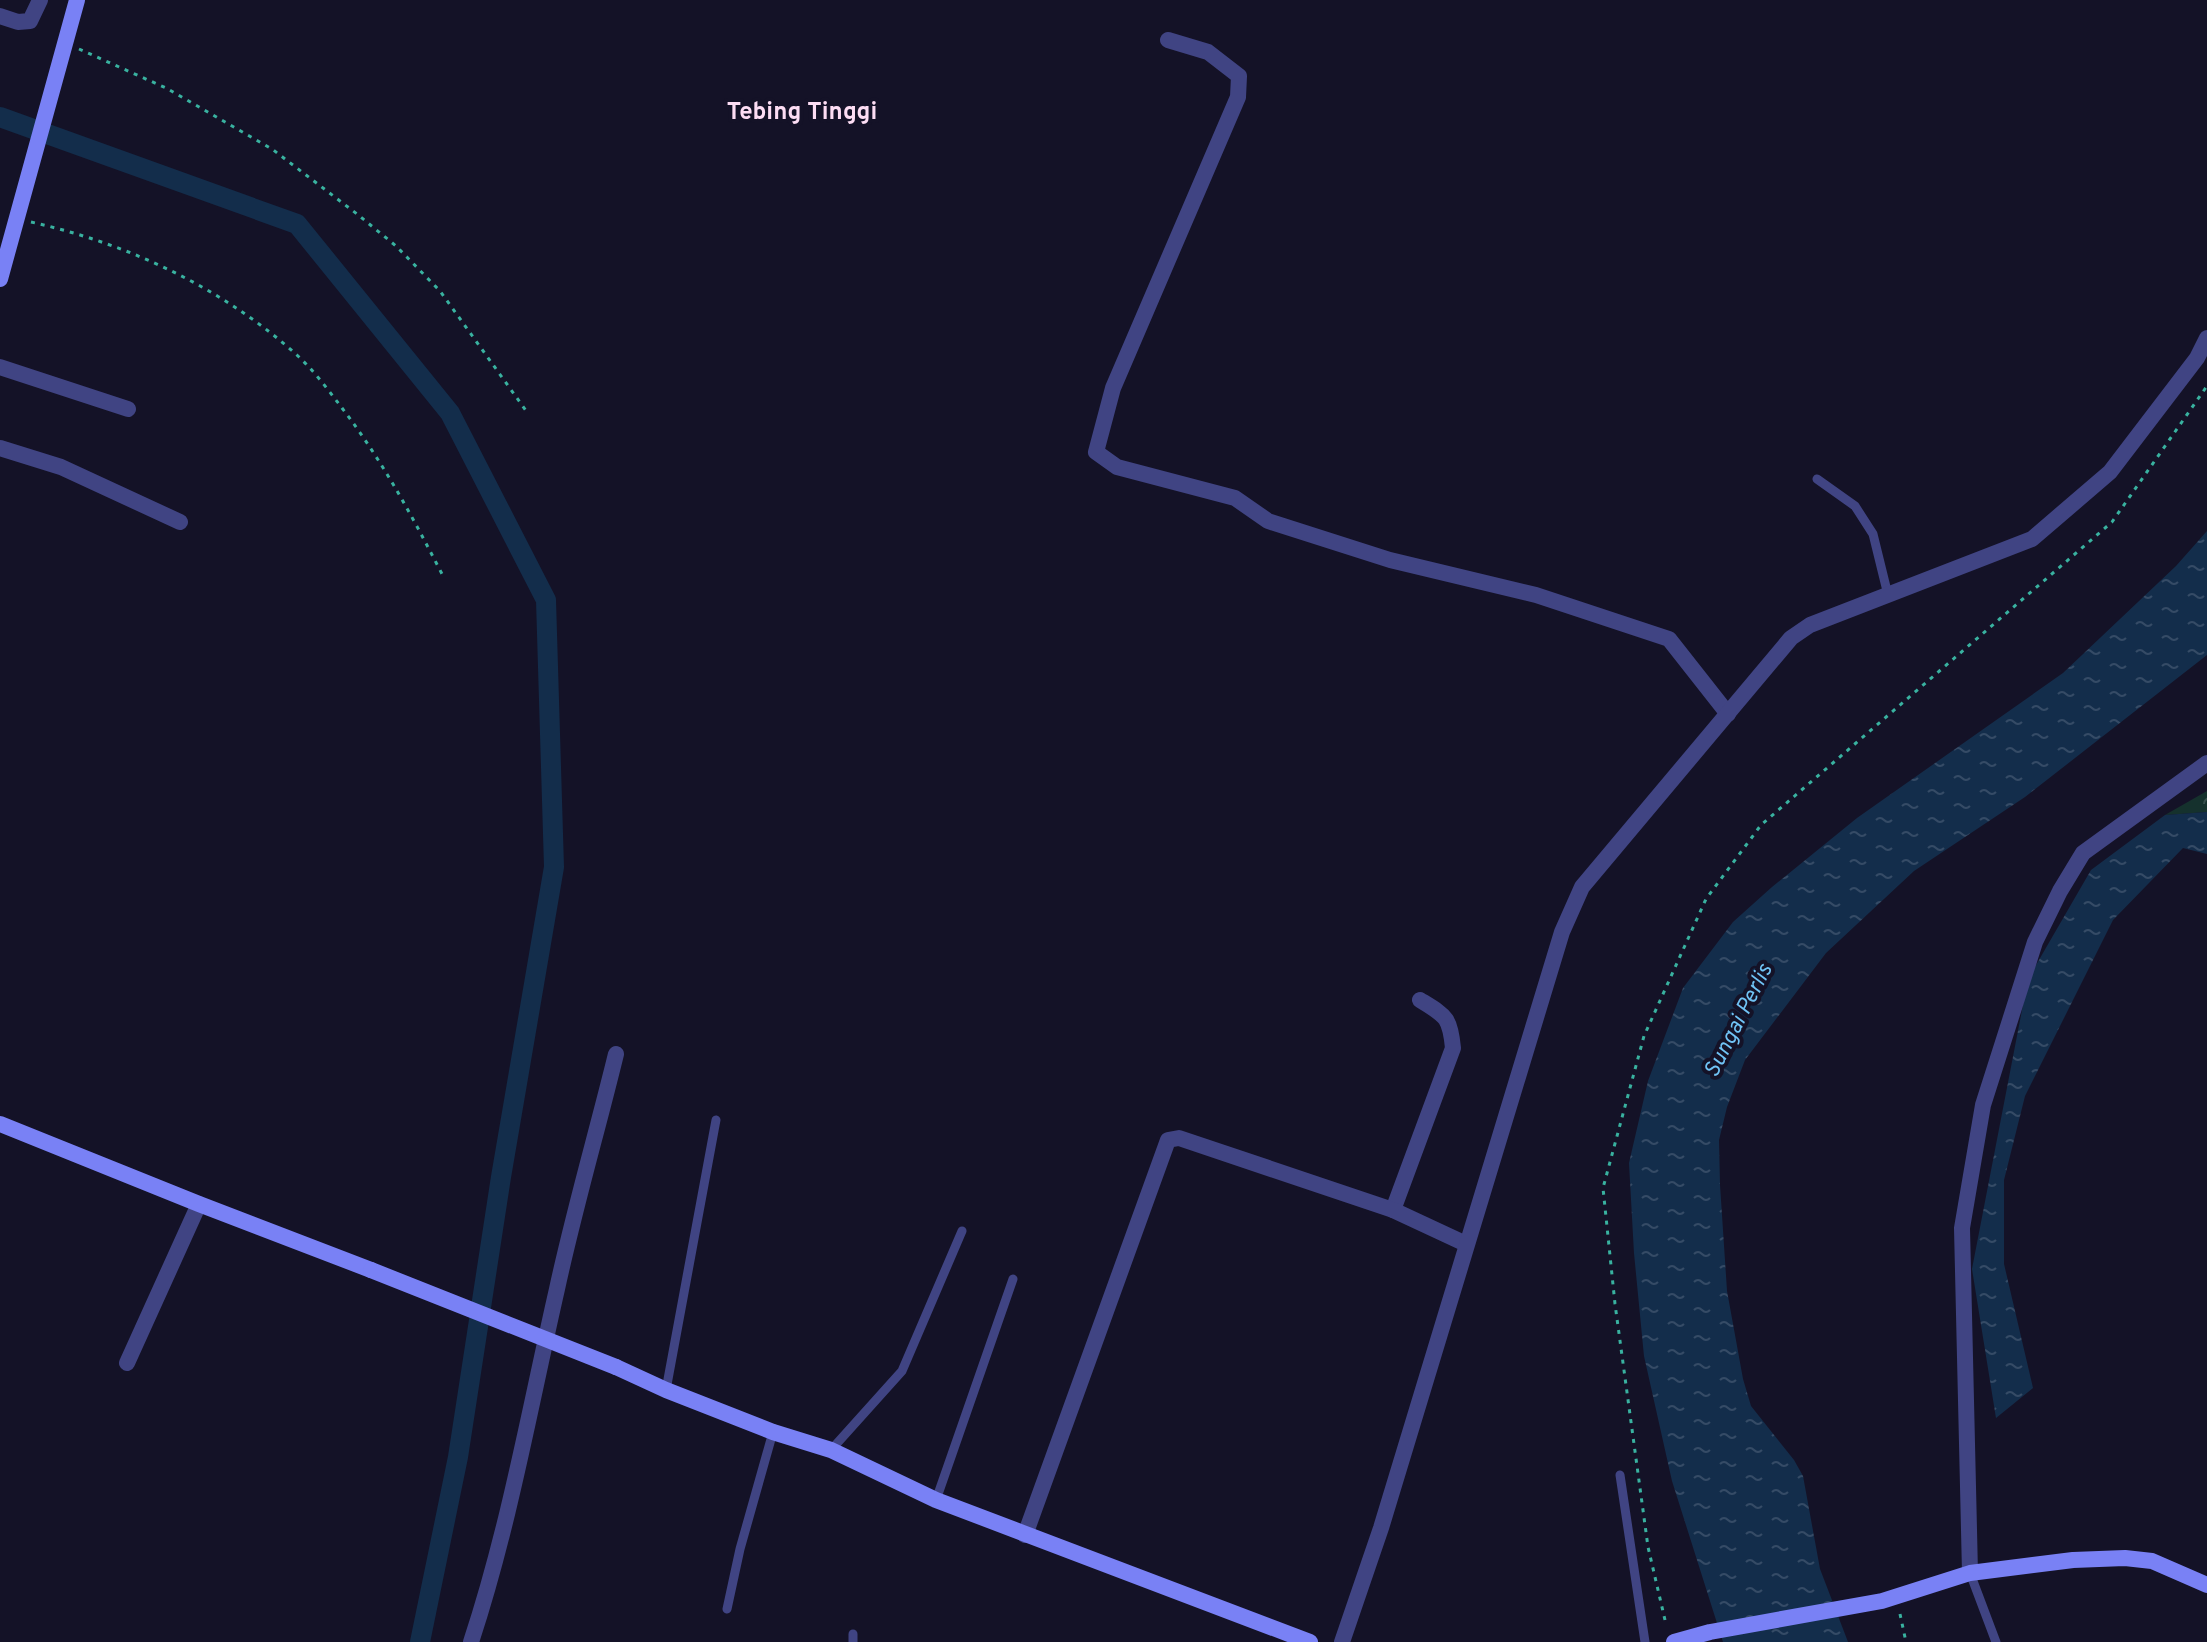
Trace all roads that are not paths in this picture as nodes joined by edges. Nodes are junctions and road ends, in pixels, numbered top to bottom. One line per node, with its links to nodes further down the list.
1 (40, 0): 3 (street)
2 (77, 0): 5 (main road)
3 (0, 16)
4 (1168, 40): 13 (street)
5 (0, 279)
6 (2207, 338): 12 (street)
7 (0, 367): 8 (street)
8 (128, 409)
9 (0, 448): 11 (street)
10 (1817, 479): 12 (lane)
11 (180, 522)
12 (1888, 595): 13 (street)
13 (1728, 714): 22 (street)
14 (2207, 763): 31 (street)
15 (1420, 1000): 20 (street)
16 (616, 1054): 35 (street)
17 (716, 1120): 25 (lane)
18 (0, 1124): 19 (main road)
19 (199, 1204): 24 (street); 25 (main road, bridge)
20 (1393, 1210): 22 (street); 30 (street)
21 (962, 1231): 27 (lane)
22 (1466, 1244): 37 (street)
23 (1013, 1279): 29 (lane)
24 (127, 1363)
25 (666, 1390): 26 (main road)
26 (773, 1432): 27 (main road); 33 (lane)
27 (831, 1450): 29 (main road)
28 (1620, 1475): 38 (lane)
29 (936, 1500): 30 (main road)
30 (1025, 1535): 36 (main road)
31 (1970, 1573): 32 (main road); 34 (main road); 39 (lane)
32 (2207, 1585)
33 (727, 1609)
34 (1682, 1641)
35 (471, 1642)
36 (1310, 1642)
37 (1342, 1642)
38 (1645, 1642)
39 (1996, 1642)

